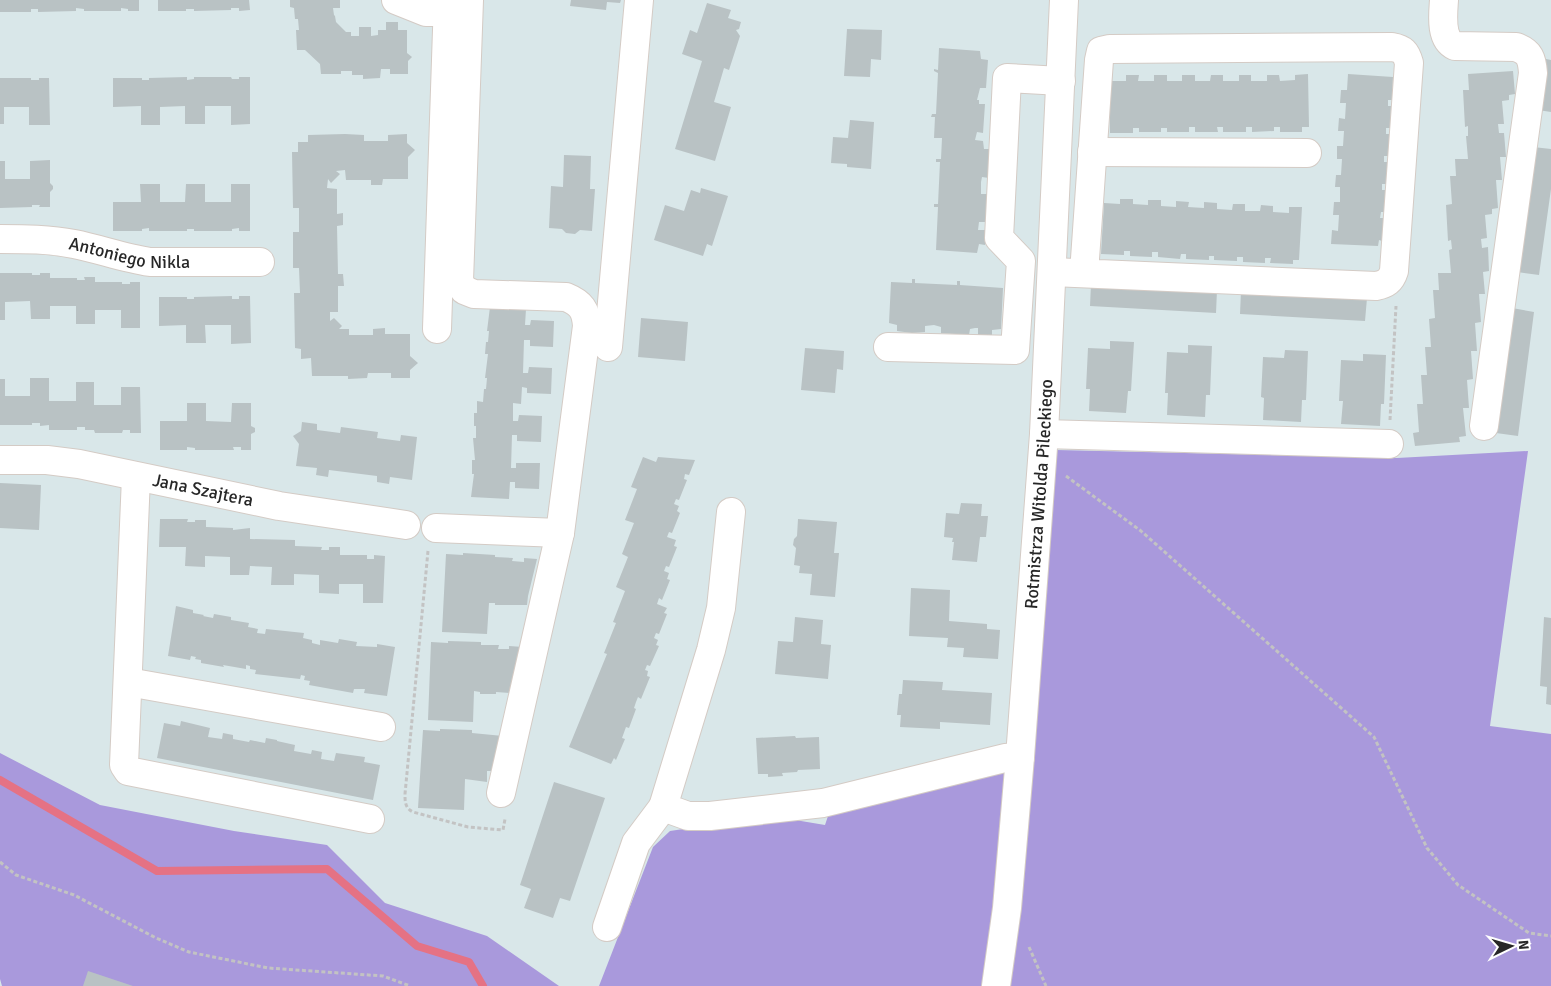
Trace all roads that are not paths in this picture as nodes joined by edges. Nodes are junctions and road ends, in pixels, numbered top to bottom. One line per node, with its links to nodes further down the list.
1 (396, 0): 5 (street)
2 (639, 0): 14 (street)
3 (1064, 0): 6 (street, Rotmistrza Witolda Pileckiego)
4 (1444, 0): 16 (street)
5 (455, 4): 13 (street); 24 (street)
6 (1061, 81): 11 (street, Rotmistrza Witolda Pileckiego); 15 (street)
7 (1092, 152): 8 (street); 12 (street); 12 (street)
8 (1307, 153)
9 (0, 239): 10 (street, Antoniego Nikla)
10 (260, 262)
11 (1052, 272): 12 (street); 18 (street, Rotmistrza Witolda Pileckiego)
12 (1084, 273)
13 (437, 329)
14 (608, 347)
15 (888, 347)
16 (1484, 426)
17 (1389, 444): 18 (street)
18 (1043, 446): 27 (street, Rotmistrza Witolda Pileckiego)
19 (0, 460): 20 (street, Jana Szajtera)
20 (136, 477): 22 (street, Jana Szajtera); 25 (street)
21 (730, 512): 29 (street)
22 (406, 525)
23 (436, 528): 24 (street)
24 (560, 533): 28 (street)
25 (128, 682): 26 (street); 30 (street)
26 (381, 727)
27 (1020, 757): 29 (street); 32 (street, Rotmistrza Witolda Pileckiego)
28 (501, 793)
29 (663, 807): 31 (street)
30 (370, 819)
31 (607, 926)
32 (996, 986)

